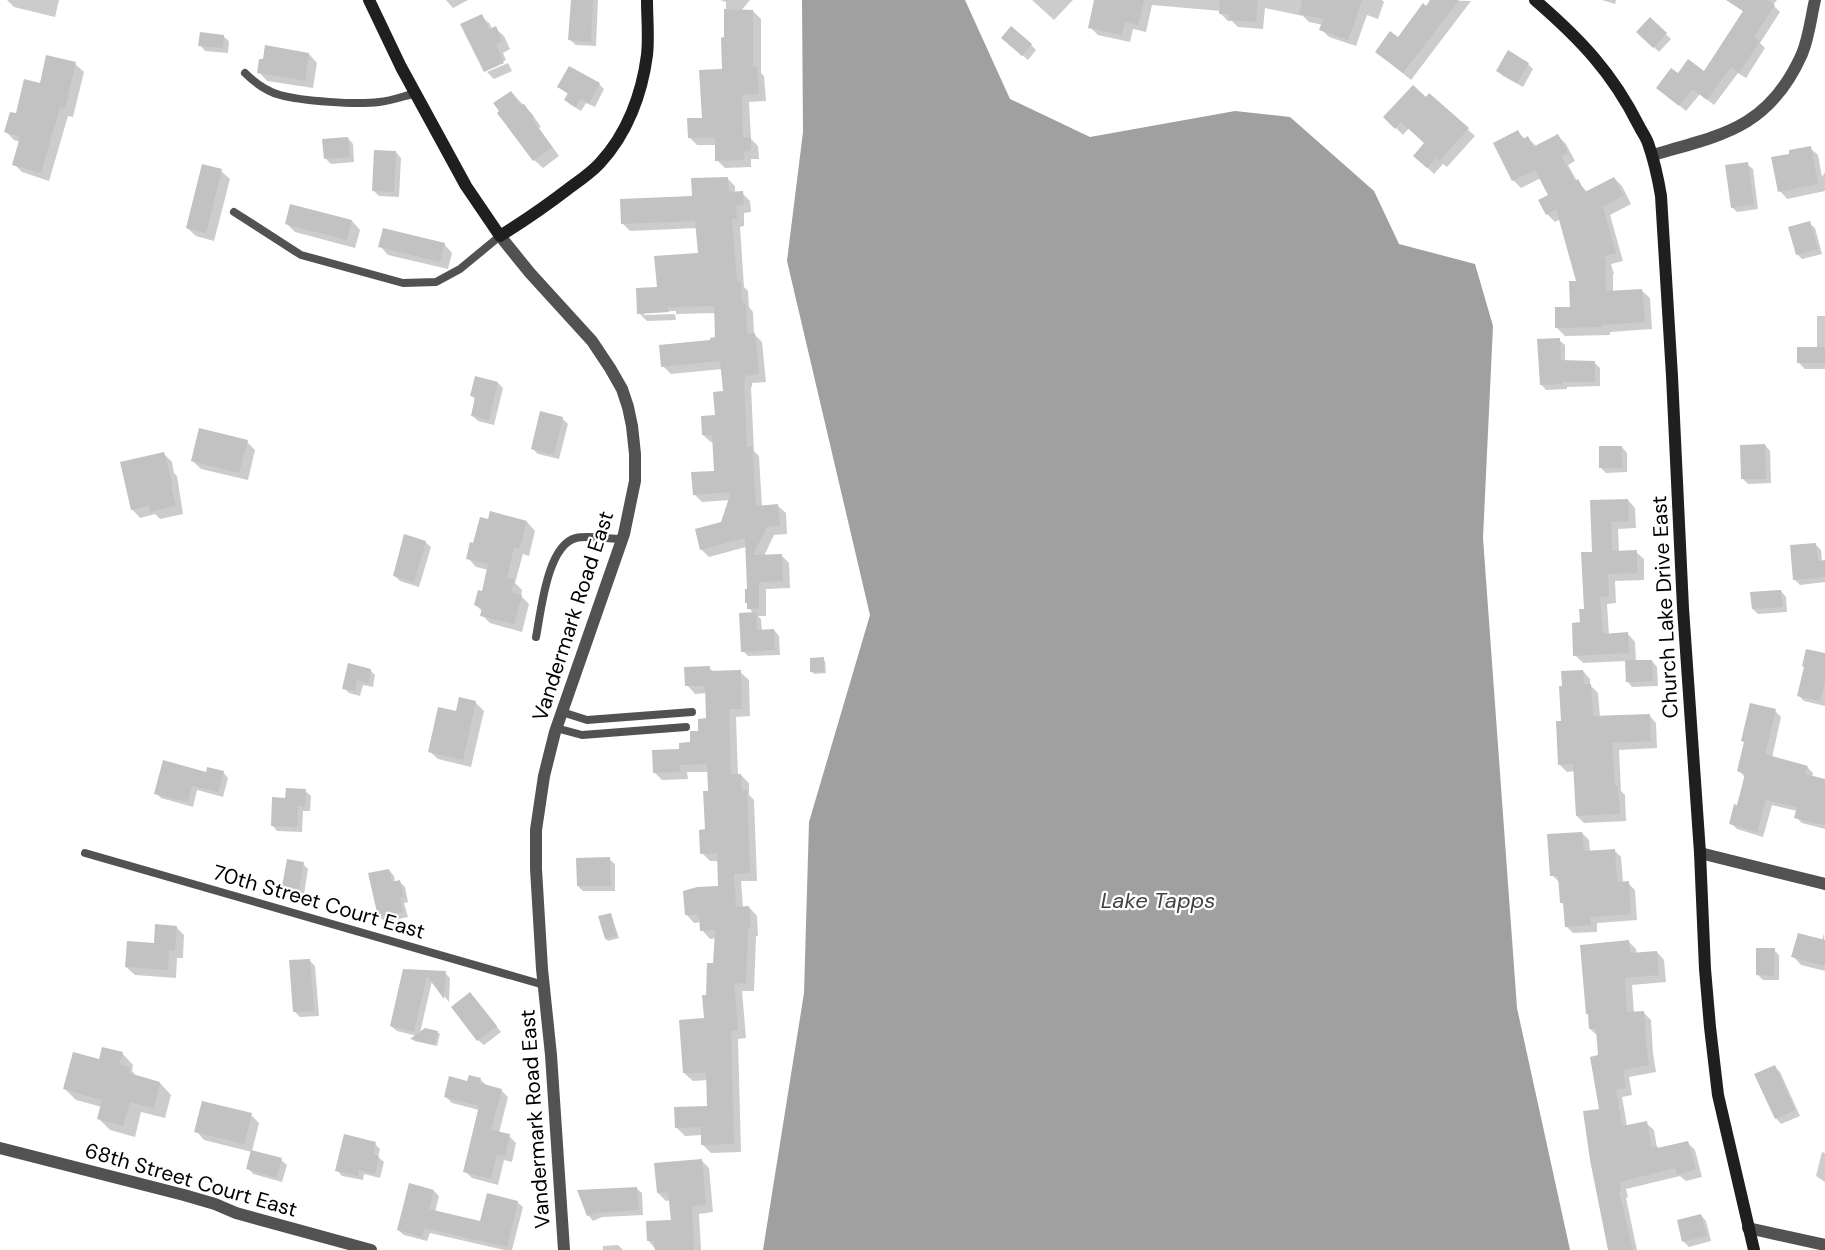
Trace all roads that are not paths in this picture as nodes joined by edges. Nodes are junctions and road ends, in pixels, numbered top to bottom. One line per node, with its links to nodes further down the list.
1 (369, 0): 6 (street, Vandermark Road East)
2 (646, 0): 9 (street)
3 (1535, 0): 7 (street, Church Lake Drive East)
4 (1815, 0): 7 (street)
5 (245, 73): 6 (lane)
6 (416, 93): 9 (street, Vandermark Road East)
7 (1652, 155): 17 (street, Church Lake Drive East)
8 (234, 212): 9 (lane)
9 (500, 236): 10 (street, Vandermark Road East)
10 (622, 539): 11 (lane); 12 (street, Vandermark Road East)
11 (536, 637)
12 (562, 712): 13 (lane); 15 (street, Vandermark Road East)
13 (692, 712)
14 (686, 727): 15 (lane)
15 (556, 728): 19 (street, Vandermark Road East)
16 (85, 853): 19 (lane, 70th Street Court East)
17 (1700, 853): 18 (street); 21 (street, Church Lake Drive East)
18 (1825, 884)
19 (544, 985): 24 (street, Vandermark Road East)
20 (0, 1148): 23 (street, 68th Street Court East)
21 (1748, 1228): 22 (street); 25 (street, Church Lake Drive East)
22 (1825, 1245)
23 (371, 1250)
24 (564, 1250)
25 (1754, 1250)

